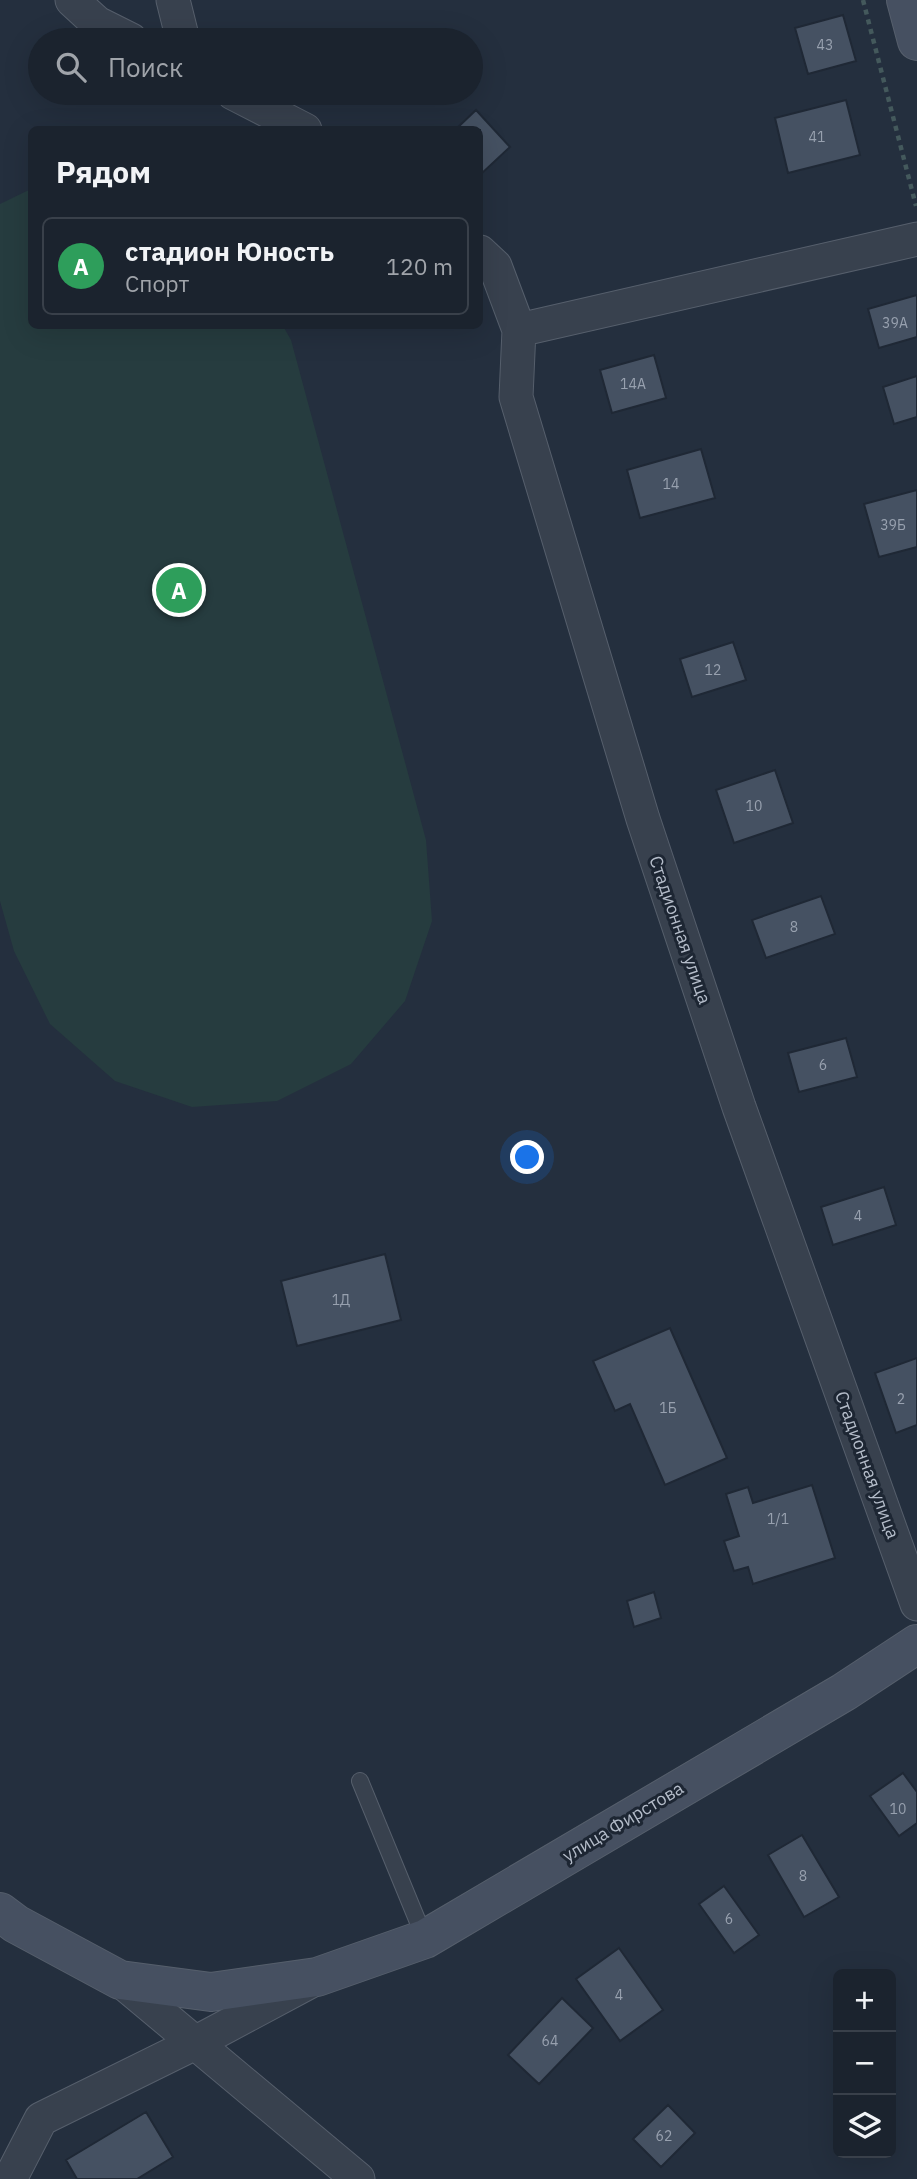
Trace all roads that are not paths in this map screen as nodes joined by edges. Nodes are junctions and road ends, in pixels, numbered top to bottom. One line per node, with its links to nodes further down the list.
1 (72, 0): 4 (street)
2 (173, 0): 5 (street)
3 (906, 0): 6 (street)
4 (107, 28)
5 (180, 28)
6 (917, 41)
7 (256, 105): 8 (street)
8 (297, 126)
9 (917, 239): 11 (street)
10 (483, 255): 11 (street, Стадионная улица)
11 (519, 330): 12 (street, Стадионная улица)
12 (917, 1604)
13 (917, 1644): 16 (street, улица Фирстова)
14 (360, 1781): 16 (lane)
15 (0, 1912): 18 (street)
16 (425, 1939): 17 (street, улица Фирстова)
17 (317, 1978): 18 (street, улица Фирстова); 19 (street)
18 (120, 1980): 19 (street)
19 (195, 2043): 20 (street); 21 (street)
20 (10, 2179)
21 (358, 2179)

